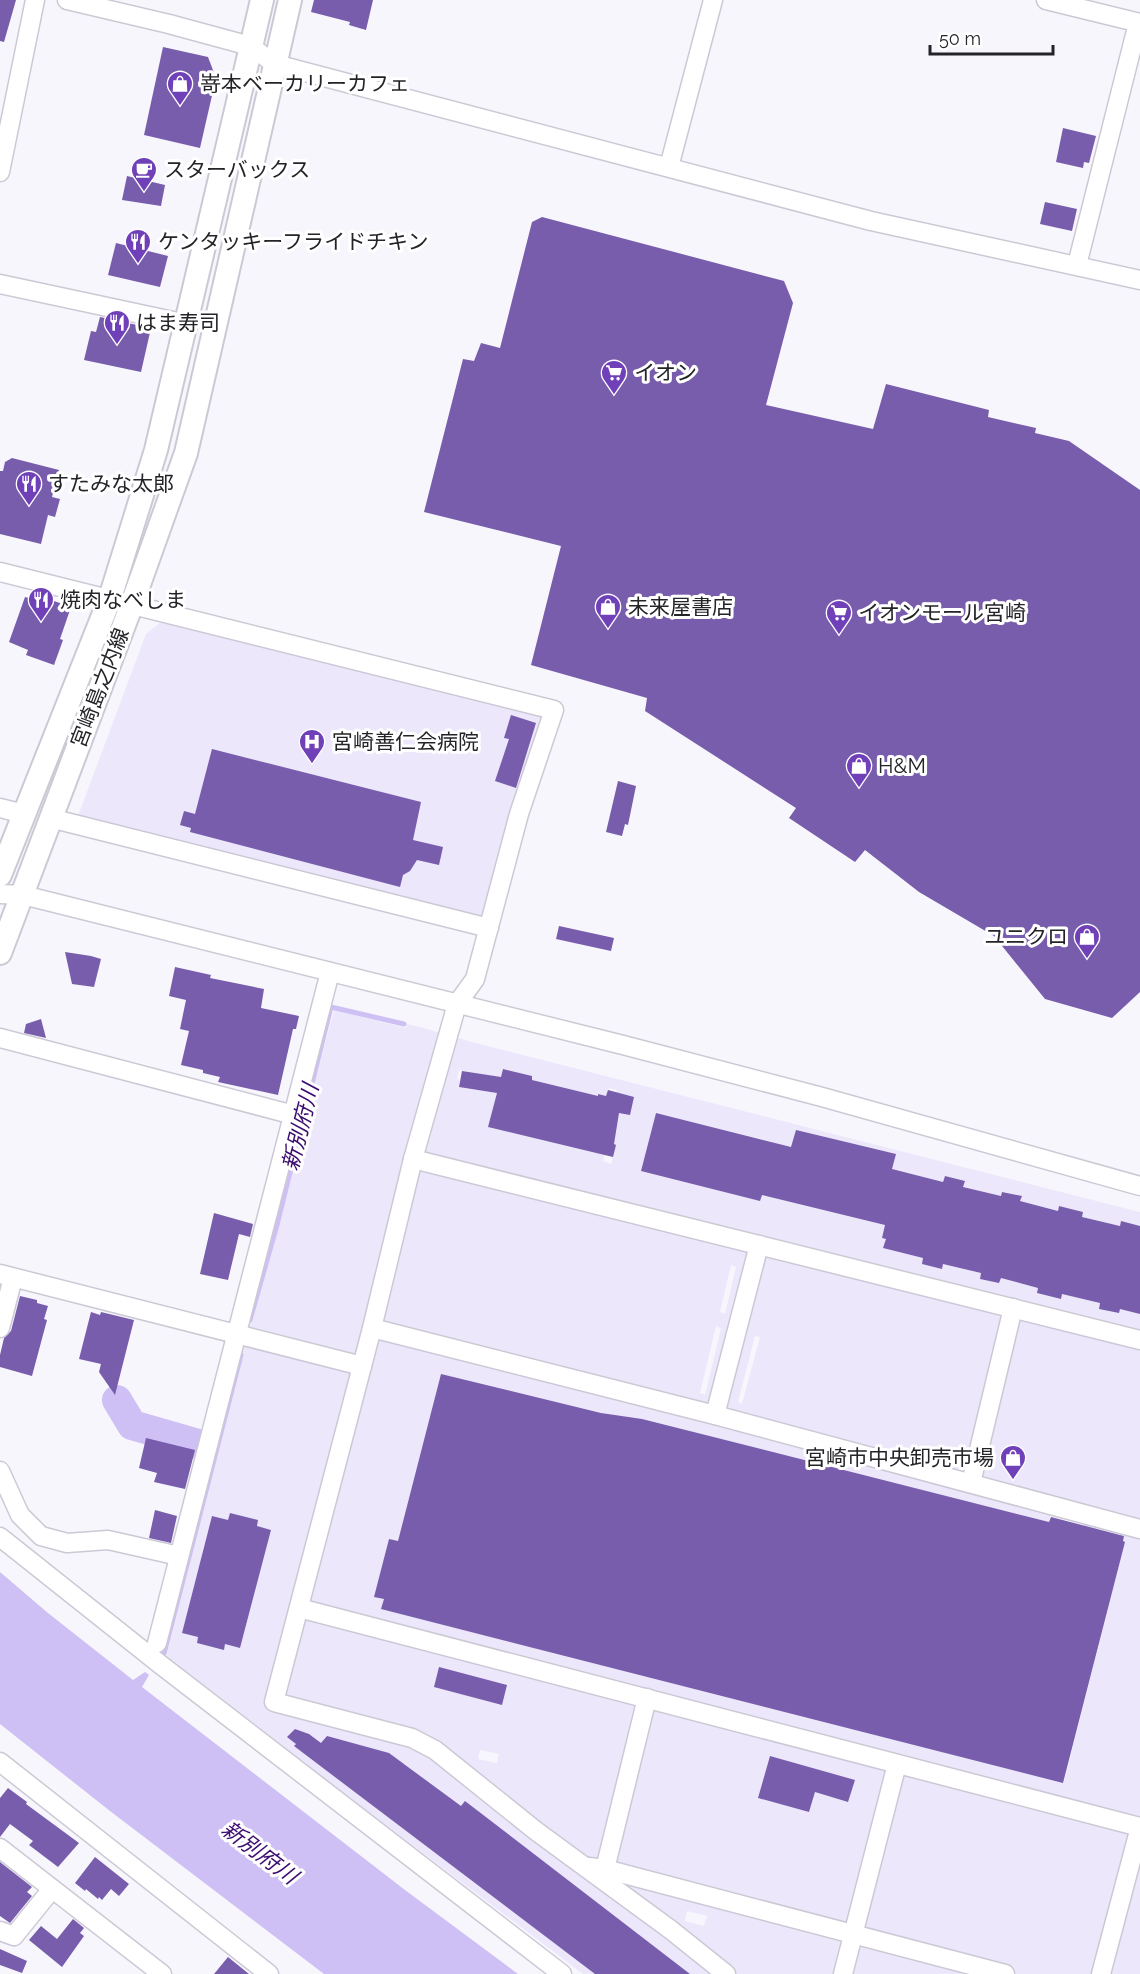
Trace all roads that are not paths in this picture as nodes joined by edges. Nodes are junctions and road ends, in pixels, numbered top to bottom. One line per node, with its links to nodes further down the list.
1 (35, 0): 11 (street)
2 (67, 0): 8 (street)
3 (262, 0): 8 (main road, 宮崎島之内線)
4 (290, 0): 9 (main road, 宮崎島之内線)
5 (713, 0): 10 (street)
6 (1047, 0): 7 (street)
7 (1139, 23): 12 (street)
8 (250, 46): 9 (street); 15 (main road, 宮崎島之内線)
9 (275, 64): 10 (street); 18 (main road, 宮崎島之内線)
10 (669, 167): 12 (street)
11 (0, 172)
12 (1077, 265): 13 (street)
13 (1140, 280)
14 (0, 284): 15 (street)
15 (187, 324): 17 (main road, 宮崎島之内線)
16 (0, 572): 17 (street)
17 (110, 598): 18 (street); 20 (main road, 宮崎島之内線)
18 (132, 604): 21 (main road, 宮崎島之内線); 25 (street)
19 (0, 808): 20 (street)
20 (24, 814): 22 (main road, 宮崎島之内線)
21 (50, 818): 24 (main road, 宮崎島之内線); 25 (street)
22 (0, 875)
23 (0, 894): 24 (street)
24 (22, 895): 26 (main road, 宮崎島之内線); 27 (street)
25 (489, 928): 28 (street)
26 (0, 953)
27 (330, 972): 28 (street); 30 (street)
28 (457, 1004): 31 (street); 32 (street)
29 (0, 1038): 30 (street)
30 (294, 1115): 38 (street)
31 (413, 1159): 33 (street); 37 (street)
32 (1140, 1186)
33 (759, 1245): 35 (street); 41 (street)
34 (6, 1276): 36 (street); 38 (street)
35 (1013, 1308): 39 (street); 43 (street)
36 (0, 1328)
37 (372, 1328): 40 (street); 41 (street)
38 (237, 1335): 40 (street); 46 (street)
39 (1140, 1340)
40 (362, 1366): 47 (street)
41 (715, 1415): 43 (street)
42 (0, 1471): 46 (street)
43 (971, 1483): 44 (street)
44 (1140, 1529)
45 (0, 1538): 61 (street)
46 (179, 1556): 48 (street)
47 (299, 1608): 49 (street); 54 (street)
48 (157, 1642)
49 (647, 1698): 51 (street); 55 (street)
50 (0, 1762): 60 (street)
51 (897, 1764): 52 (street); 58 (street)
52 (1140, 1827): 65 (street)
53 (0, 1848): 56 (street)
54 (586, 1867): 55 (street); 62 (street)
55 (605, 1869): 58 (street)
56 (52, 1889): 57 (street); 59 (street)
57 (0, 1931)
58 (854, 1934): 63 (street); 64 (street)
59 (162, 1974)
60 (269, 1974)
61 (562, 1974)
62 (726, 1974)
63 (843, 1974)
64 (1005, 1974)
65 (1101, 1974)

